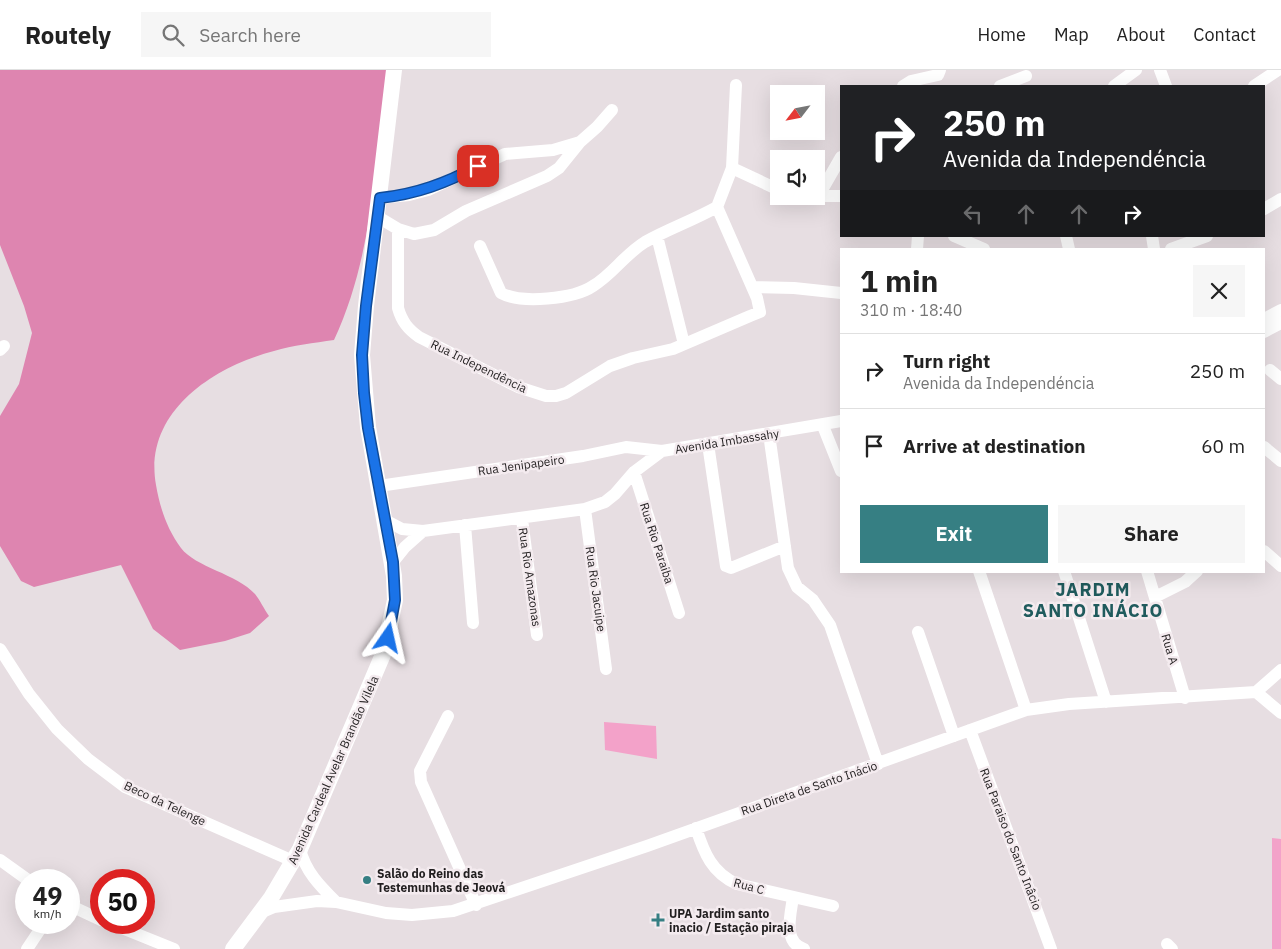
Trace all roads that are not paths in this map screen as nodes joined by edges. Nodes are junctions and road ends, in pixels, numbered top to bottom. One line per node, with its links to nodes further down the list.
1 (394, 70): 21 (main road, Avenida Cardeal Avelar Brandão Vilela)
2 (940, 70): 8 (street)
3 (1136, 70): 10 (street)
4 (1160, 70): 11 (street)
5 (1278, 70): 12 (street)
6 (1026, 77): 9 (street)
7 (736, 85): 16 (street)
8 (905, 85)
9 (1003, 85)
10 (1115, 85)
11 (1166, 85)
12 (1256, 85)
13 (612, 110): 14 (street)
14 (580, 142): 21 (street); 26 (street)
15 (840, 159): 17 (street)
16 (732, 168): 18 (street); 23 (street)
17 (825, 183)
18 (770, 186)
19 (825, 196): 20 (street)
20 (840, 196)
21 (380, 198): 25 (main road, Avenida Cardeal Avelar Brandão Vilela)
22 (1281, 199): 24 (street)
23 (717, 207): 27 (street); 33 (street)
24 (1265, 208)
25 (378, 217): 26 (street); 51 (main road, Avenida Cardeal Avelar Brandão Vilela)
26 (398, 229): 39 (street, Rua Independência)
27 (657, 236): 30 (street); 39 (street)
28 (956, 237): 31 (street)
29 (1204, 237): 32 (street)
30 (480, 246)
31 (982, 248)
32 (1174, 248)
33 (753, 287): 34 (street); 39 (street, Rua Independência)
34 (840, 293)
35 (1281, 310): 36 (street)
36 (1265, 318)
37 (1281, 323): 38 (street)
38 (1265, 331)
39 (684, 344)
40 (1270, 370): 41 (street)
41 (1281, 379)
42 (840, 421): 43 (street, Avenida Imbassahy)
43 (823, 426): 44 (street, Avenida Imbassahy); 49 (street)
44 (769, 434): 45 (street, Avenida Imbassahy); 57 (street)
45 (708, 444): 47 (street, Avenida Imbassahy); 57 (street)
46 (1265, 448): 48 (street)
47 (662, 451): 50 (street, Avenida Imbassahy); 51 (street, Rua Jenipapeiro)
48 (1281, 461)
49 (840, 469)
50 (634, 472): 52 (street, Avenida Imbassahy); 66 (street, Rua Rio Paraiba)
51 (379, 486): 54 (main road, Avenida Cardeal Avelar Brandão Vilela)
52 (585, 509): 53 (street, Avenida Imbassahy); 71 (street, Rua Rio Jacuipe)
53 (522, 519): 55 (street, Avenida Imbassahy); 69 (street, Rua Rio Amazonas)
54 (385, 520): 56 (street, Avenida Imbassahy); 59 (main road, Avenida Cardeal Avelar Brandão Vilela)
55 (465, 525): 56 (street, Avenida Imbassahy); 67 (street)
56 (423, 531): 59 (street)
57 (785, 546): 81 (street)
58 (1265, 552): 60 (street)
59 (393, 562): 83 (main road, Avenida Cardeal Avelar Brandão Vilela)
60 (1281, 566)
61 (980, 573): 76 (street)
62 (1065, 573): 75 (street)
63 (1148, 573): 65 (street, Rua A)
64 (1196, 573): 65 (street)
65 (1155, 597): 74 (street, Rua A)
66 (679, 613)
67 (473, 623)
68 (918, 632): 80 (street)
69 (538, 635)
70 (0, 649): 83 (street, Beco da Telenge)
71 (606, 669)
72 (1281, 670): 73 (street)
73 (1256, 692): 74 (street, Rua Direta de Santo Inácio); 77 (street)
74 (1185, 698): 75 (street, Rua Direta de Santo Inácio)
75 (1106, 702): 76 (street, Rua Direta de Santo Inácio)
76 (1026, 710): 79 (street, Rua Direta de Santo Inácio)
77 (1280, 713)
78 (448, 716): 88 (street)
79 (970, 730): 80 (street, Rua Direta de Santo Inácio); 97 (street, Rua Paraiso do Santo Inâcio)
80 (954, 736): 81 (street, Rua Direta de Santo Inácio)
81 (878, 764): 82 (street, Rua Direta de Santo Inácio)
82 (696, 828): 86 (street, Rua C); 88 (street, Rua Direta de Santo Inácio)
83 (297, 855): 87 (street); 90 (main road, Avenida Cardeal Avelar Brandão Vilela)
84 (0, 860): 85 (street)
85 (15, 871)
86 (793, 897): 89 (street, Rua C); 96 (street)
87 (336, 902): 88 (street, Rua Direta de Santo Inácio); 90 (street, Rua Direta de Santo Inácio)
88 (476, 905)
89 (833, 906)
90 (260, 913): 95 (main road, Avenida Cardeal Avelar Brandão Vilela)
91 (37, 934): 93 (street)
92 (137, 934): 94 (street)
93 (28, 949)
94 (174, 949)
95 (233, 949)
96 (804, 949)
97 (1051, 949)

